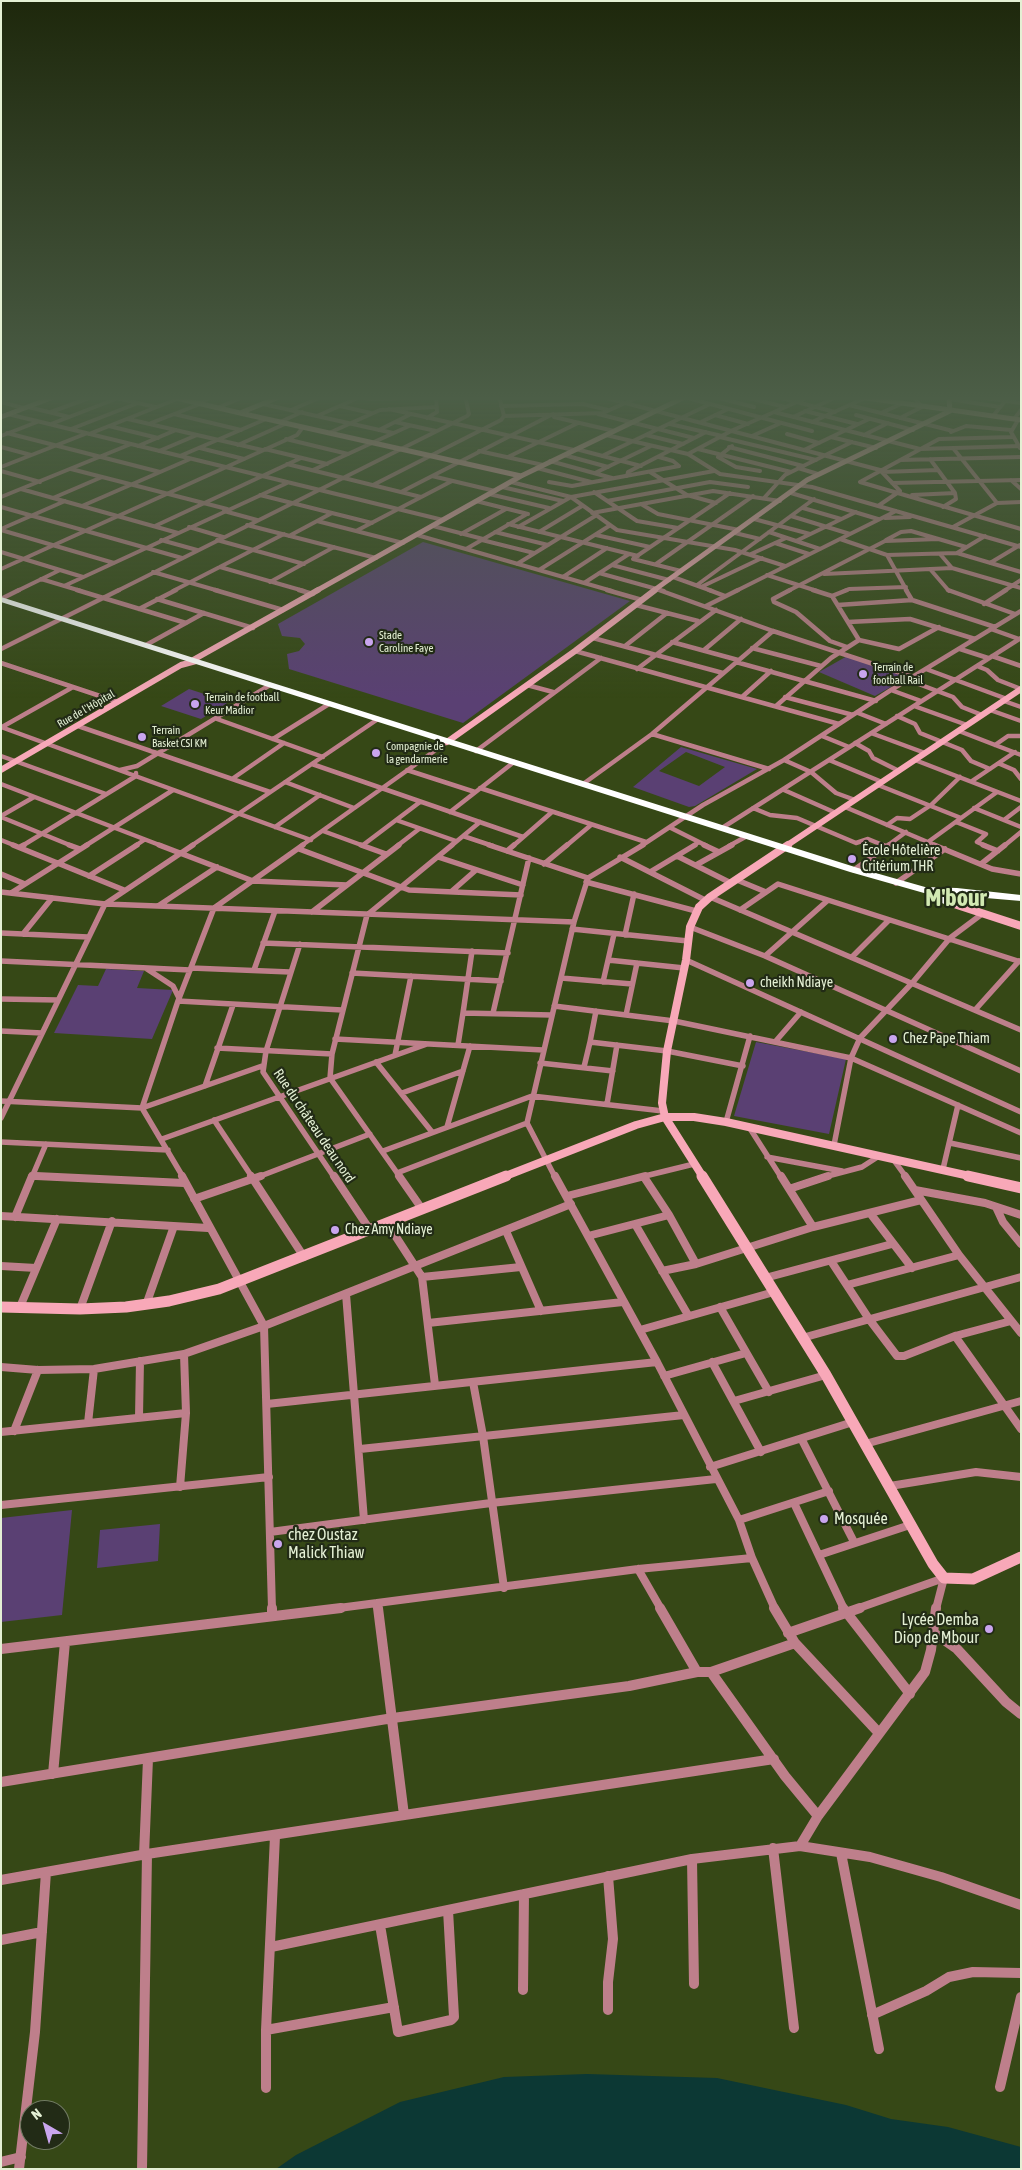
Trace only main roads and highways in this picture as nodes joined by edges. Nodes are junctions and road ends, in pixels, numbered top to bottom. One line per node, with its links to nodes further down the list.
1 (485, 496): 4 (main road)
2 (787, 496): 7 (main road)
3 (2, 600): 5 (highway)
4 (253, 628): 5 (main road, Rue de l'Hôpital)
5 (189, 661): 7 (highway); 8 (main road, Rue de l'Hôpital)
6 (1021, 689): 9 (main road)
7 (447, 742): 9 (highway)
8 (1, 770)
9 (784, 848): 11 (highway); 13 (main road)
10 (1021, 898): 11 (highway)
11 (964, 900): 12 (main road)
12 (1021, 926)
13 (664, 1114): 14 (main road); 15 (main road); 16 (main road)
14 (1021, 1188)
15 (1, 1308)
16 (1021, 1557)

